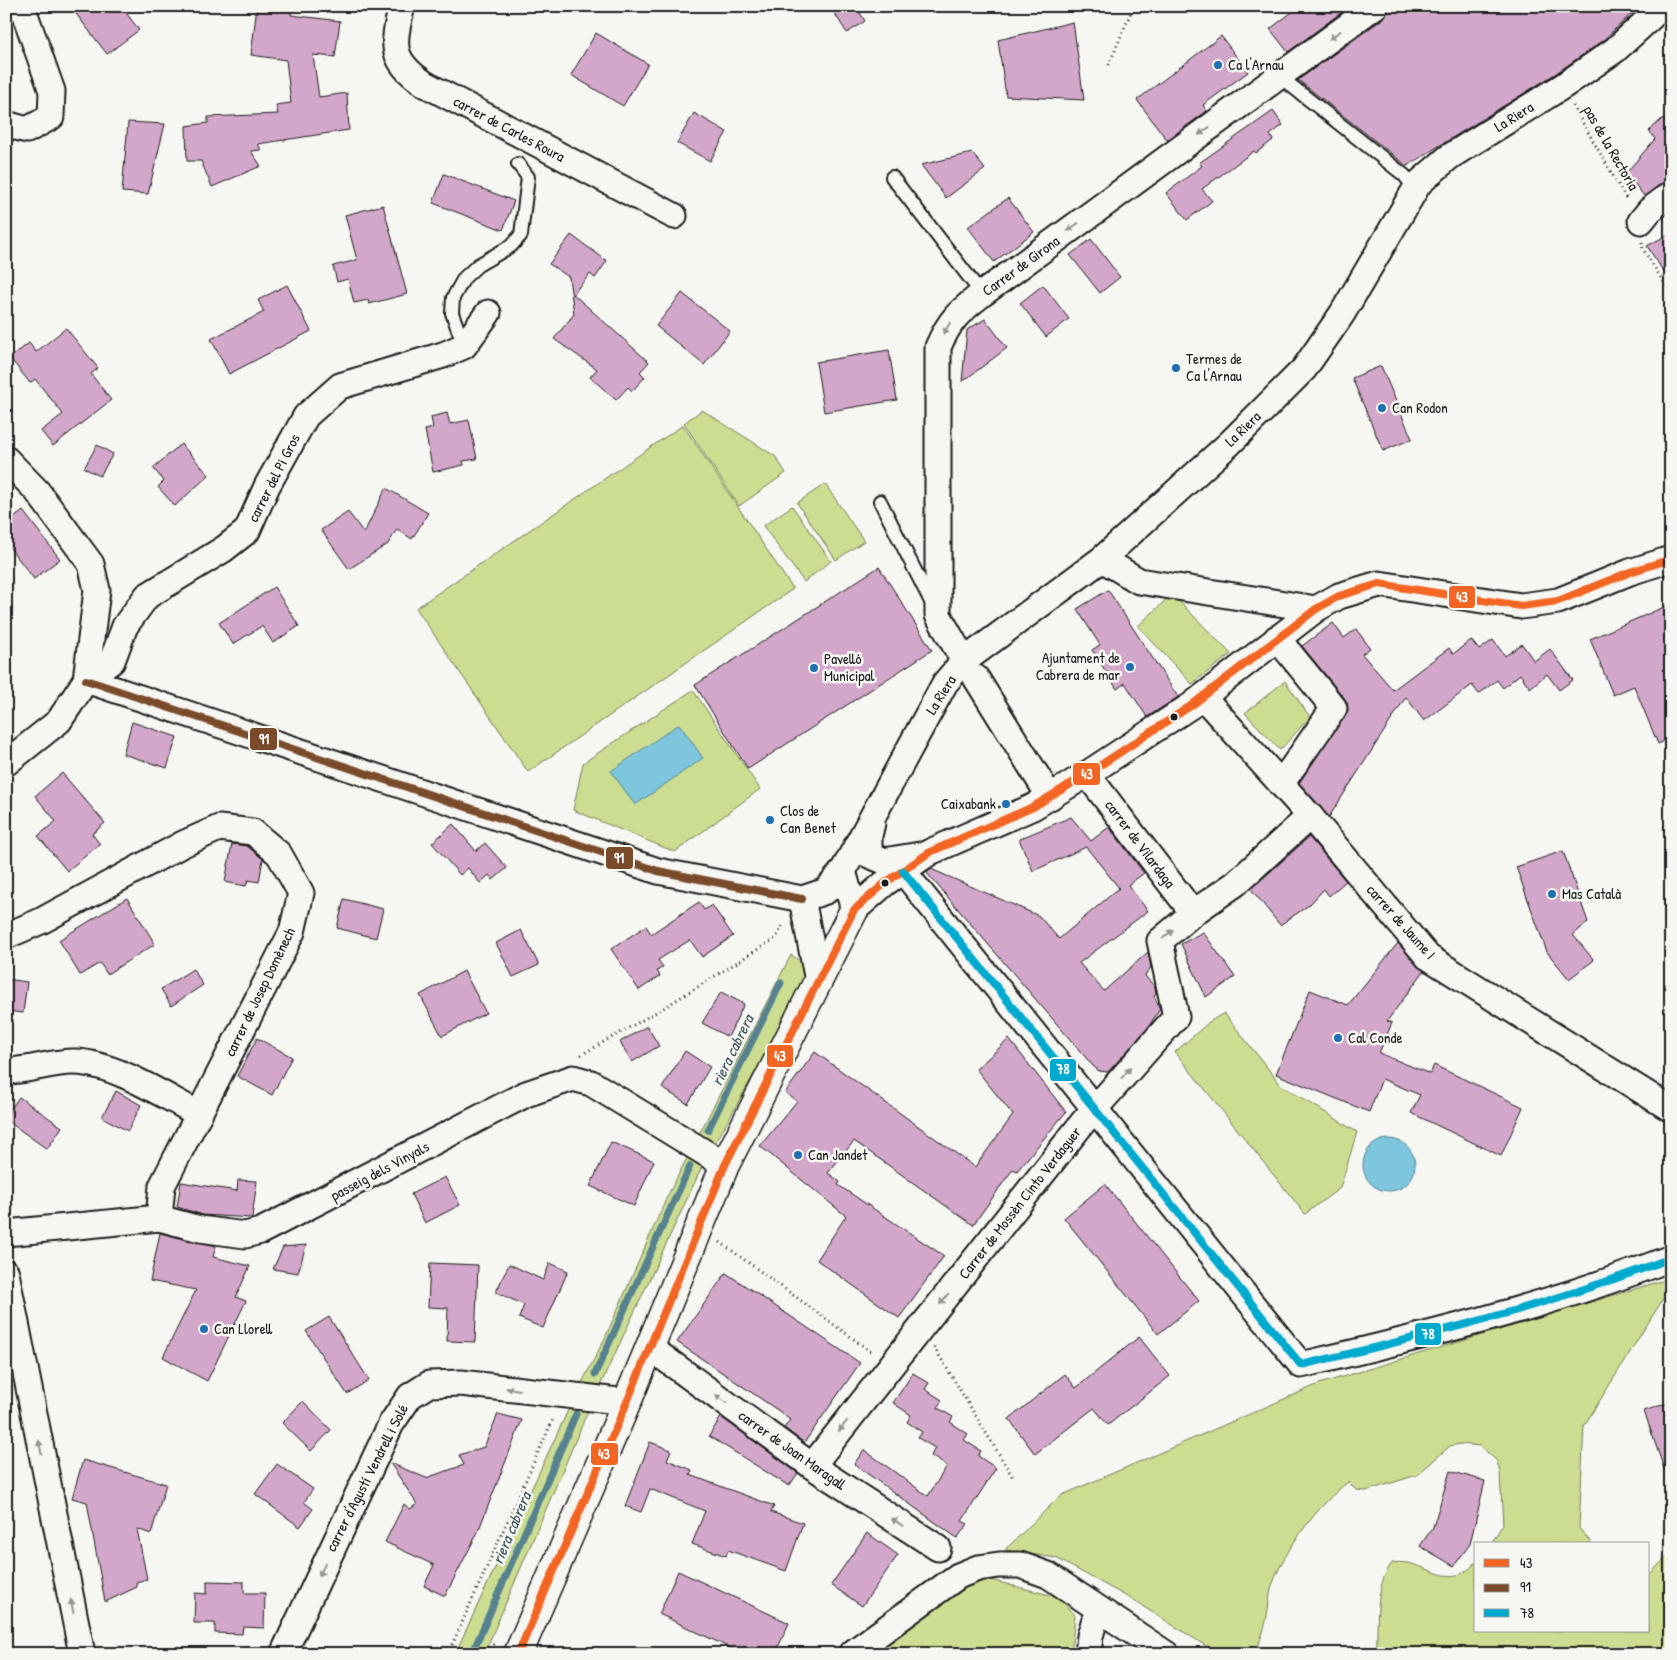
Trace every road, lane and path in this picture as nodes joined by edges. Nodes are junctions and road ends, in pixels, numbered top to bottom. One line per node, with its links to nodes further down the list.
1 (22, 6): 11 (street)
2 (402, 6): 16 (street, carrer de Carles Roura)
3 (1138, 6): 8 (path)
4 (1230, 6): 5 (path)
5 (1253, 6)
6 (1375, 6): 9 (street, Carrer de Girona, one-way to 9)
7 (1663, 6): 10 (street, La Riera)
8 (1109, 66)
9 (1279, 76): 14 (lane); 18 (street, Carrer de Girona, one-way to 18)
10 (1563, 86): 14 (street, La Riera); 17 (path, pas de la Rectoria)
11 (6, 124)
12 (518, 164): 21 (lane)
13 (892, 177): 18 (lane)
14 (1415, 188): 24 (street, La Riera)
15 (1671, 194): 17 (street)
16 (674, 216)
17 (1640, 221): 19 (path)
18 (982, 294): 27 (street, Carrer de Girona, one-way to 27)
19 (1671, 294)
20 (488, 313): 21 (street, carrer del Pi Gros)
21 (464, 346): 30 (street, carrer del Pi Gros)
22 (6, 460): 30 (street)
23 (880, 501): 27 (lane)
24 (1102, 559): 26 (street); 29 (street, La Riera)
25 (1671, 559): 26 (street)
26 (1316, 608): 28 (street)
27 (938, 614): 29 (street, Carrer de Girona)
28 (1277, 638): 31 (street); 34 (street)
29 (970, 669): 35 (street, Carrer de Girona); 36 (street, La Riera)
30 (86, 680): 32 (street); 41 (street)
31 (1203, 697): 33 (street); 34 (street, carrer de Jaume I)
32 (6, 763)
33 (1087, 774): 35 (street); 43 (street, carrer de Vilardaga)
34 (1281, 784): 37 (street, carrer de Jaume I)
35 (1050, 797): 38 (street)
36 (878, 803): 38 (street); 39 (street, La Riera)
37 (1310, 816): 43 (street, Carrer de Mossèn Cinto Verdaguer); 50 (street, carrer de Jaume I)
38 (930, 852): 40 (street)
39 (843, 870): 41 (street, La Riera); 42 (street)
40 (903, 872): 42 (street); 51 (street)
41 (798, 897): 44 (street); 49 (path)
42 (854, 910): 46 (street)
43 (1193, 913): 51 (street, Carrer de Mossèn Cinto Verdaguer, one-way to 43)
44 (806, 925): 46 (street); 47 (street)
45 (6, 936): 52 (street, carrer de Josep Domènech)
46 (838, 941): 47 (street)
47 (818, 981): 53 (street)
48 (6, 1071): 52 (street)
49 (573, 1078): 53 (street); 54 (street, passeig dels Vinyals)
50 (1671, 1109)
51 (1094, 1110): 57 (street); 59 (street, Carrer de Mossèn Cinto Verdaguer, one-way to 59)
52 (199, 1114): 54 (street, carrer de Josep Domènech)
53 (719, 1161): 55 (street)
54 (158, 1218): 56 (street, passeig dels Vinyals)
55 (700, 1227): 60 (street); 61 (path)
56 (6, 1233)
57 (1671, 1258)
58 (6, 1273): 68 (street, one-way to 58)
59 (922, 1327): 61 (street, Carrer de Mossèn Cinto Verdaguer); 65 (path)
60 (649, 1347): 63 (street); 64 (street, carrer de Joan Maragall, one-way to 60)
61 (891, 1366): 64 (street, Carrer de Mossèn Cinto Verdaguer, one-way to 64)
62 (562, 1395): 63 (street, carrer d'Agustí Vendrell i Solé); 69 (street, carrer d'Agustí Vendrell i Solé, one-way to 69); 70 (path)
63 (627, 1402): 71 (street)
64 (812, 1466): 66 (street, carrer de Joan Maragall, one-way to 64)
65 (1014, 1479)
66 (938, 1548)
67 (1098, 1609): 72 (street); 73 (street); 74 (street)
68 (82, 1654)
69 (283, 1654)
70 (448, 1654)
71 (518, 1654)
72 (851, 1654)
73 (1088, 1654)
74 (1166, 1654)

